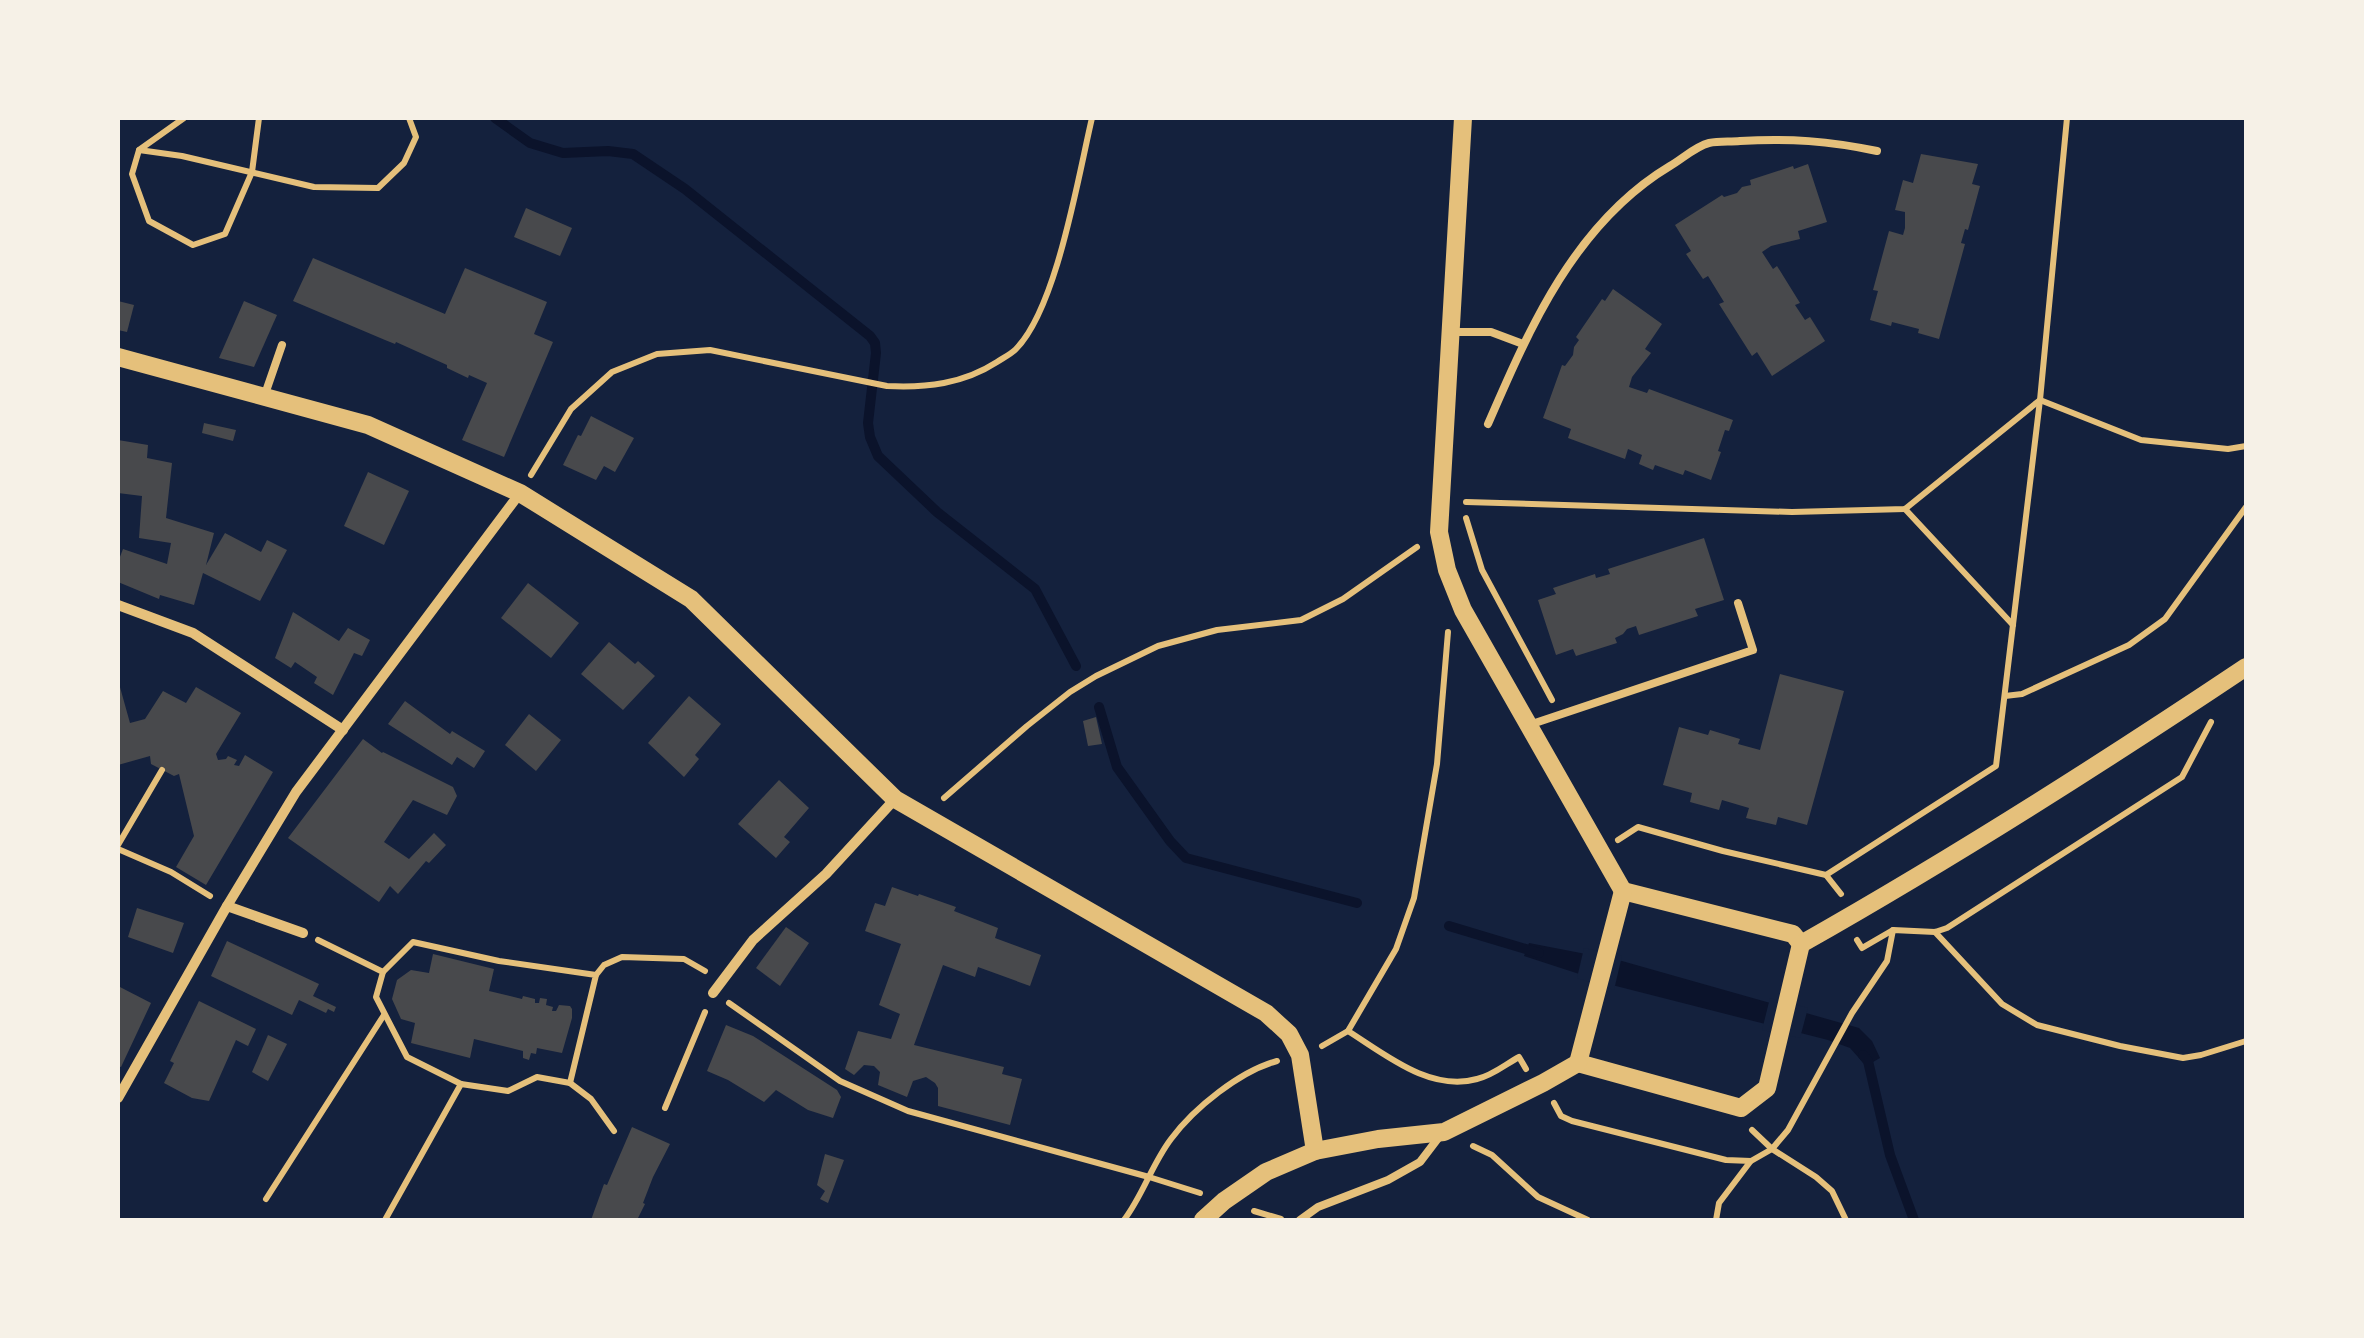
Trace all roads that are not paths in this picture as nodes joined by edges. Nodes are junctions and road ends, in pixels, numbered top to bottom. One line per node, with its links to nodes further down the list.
1 (1463, 118): 3 (street)
2 (1877, 151): 4 (lane)
3 (1449, 332): 4 (lane); 13 (street)
4 (1522, 344): 8 (lane)
5 (282, 345): 7 (lane)
6 (118, 357): 7 (street)
7 (264, 397): 9 (street)
8 (1488, 424)
9 (520, 492): 14 (street); 15 (street)
10 (1738, 602): 13 (lane)
11 (118, 605): 14 (street)
12 (2246, 667): 19 (street)
13 (1528, 725): 16 (street)
14 (343, 730): 17 (street)
15 (894, 799): 20 (street); 24 (street)
16 (1622, 891): 19 (street); 21 (street)
17 (227, 906): 18 (street); 22 (street)
18 (303, 933)
19 (1801, 944): 21 (street)
20 (714, 993)
21 (1578, 1063): 23 (street)
22 (118, 1098)
23 (1444, 1132): 24 (street); 26 (lane)
24 (1316, 1151): 25 (street)
25 (1203, 1220)
26 (1300, 1220)

